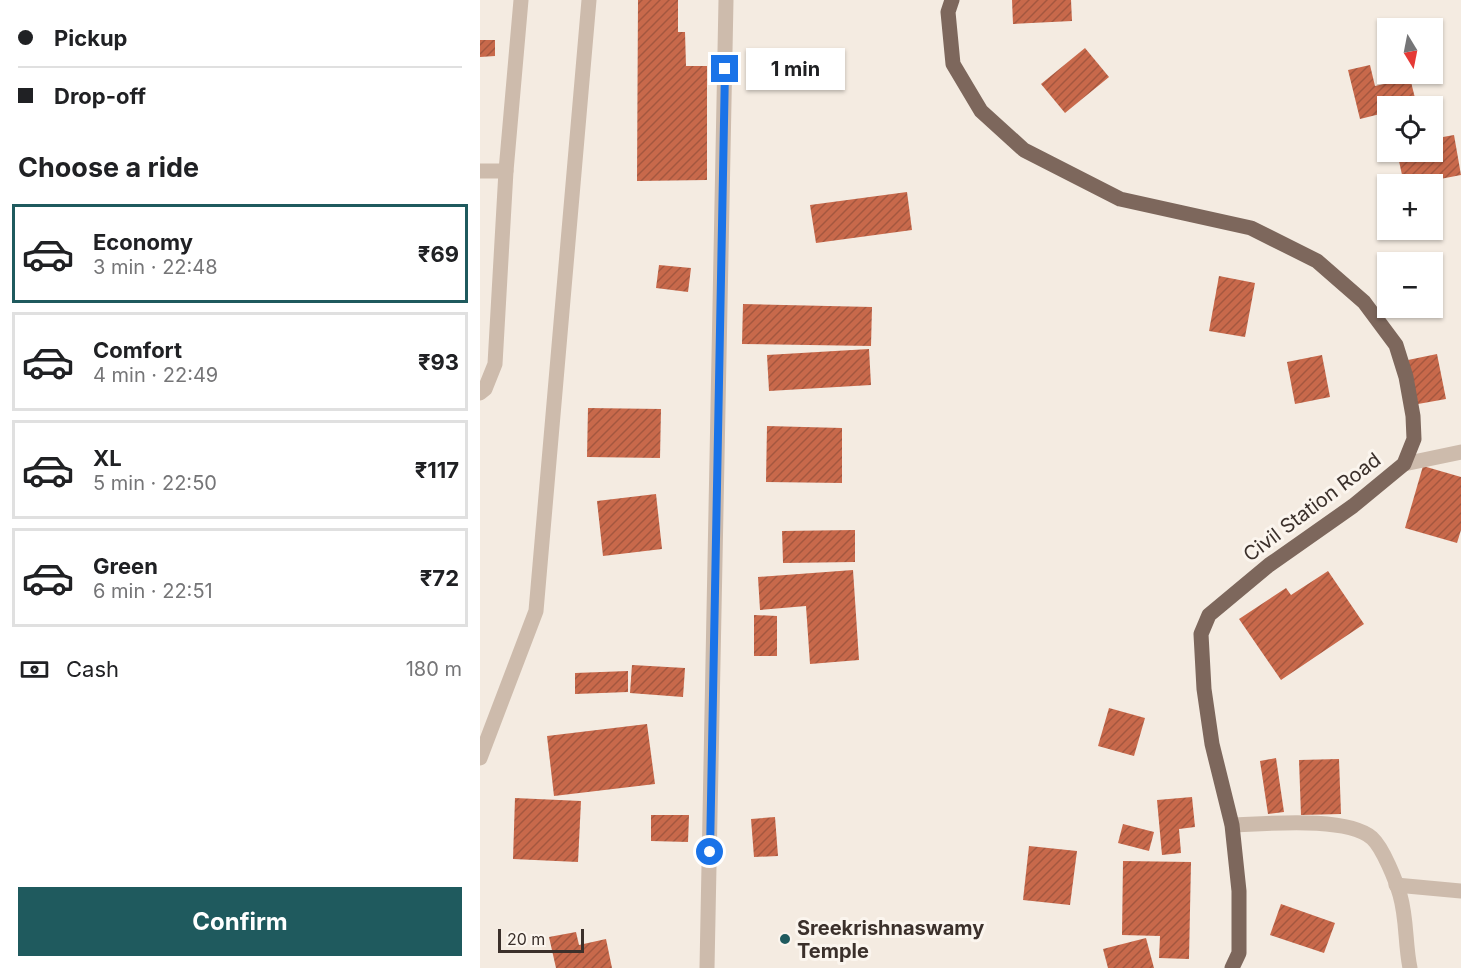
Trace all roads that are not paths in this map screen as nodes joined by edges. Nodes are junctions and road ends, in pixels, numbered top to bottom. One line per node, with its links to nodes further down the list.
1 (521, 0): 6 (street)
2 (589, 0): 10 (street)
3 (726, 0): 14 (street)
4 (952, 0): 9 (main road, Civil Station Road)
5 (480, 171): 6 (street)
6 (506, 171): 7 (street)
7 (480, 393)
8 (1461, 452): 9 (street)
9 (1404, 464): 11 (main road, Civil Station Road)
10 (480, 758)
11 (1232, 825): 12 (street); 15 (main road, Civil Station Road)
12 (1396, 885): 13 (street); 16 (street)
13 (1461, 891)
14 (707, 968)
15 (1232, 968)
16 (1410, 968)

